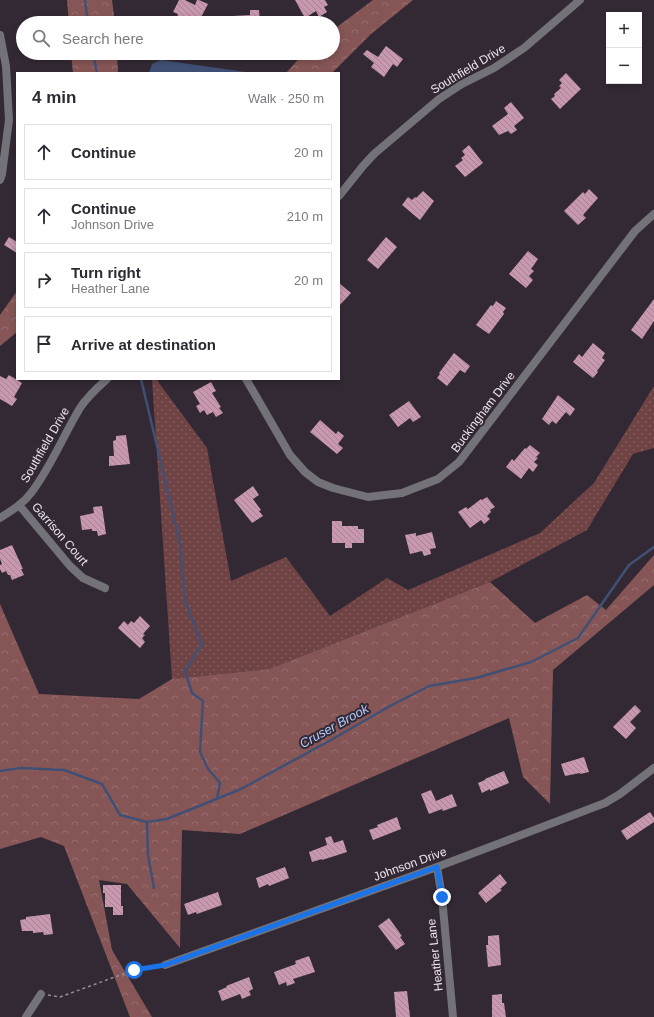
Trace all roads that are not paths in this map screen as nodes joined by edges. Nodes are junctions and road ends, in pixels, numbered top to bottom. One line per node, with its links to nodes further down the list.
1 (580, 0): 4 (street, Southfield Drive)
2 (0, 35): 3 (street)
3 (0, 180)
4 (340, 195)
5 (654, 214): 7 (street, Buckingham Drive)
6 (106, 380): 8 (street, Southfield Drive)
7 (247, 380)
8 (19, 505): 9 (street, Southfield Drive); 10 (street, Garrison Court)
9 (0, 518)
10 (105, 588)
11 (654, 768): 12 (street, Johnson Drive)
12 (437, 867): 13 (street, Johnson Drive); 16 (street, Heather Lane)
13 (165, 965)
14 (41, 994): 15 (street)
15 (26, 1017)
16 (453, 1017)

